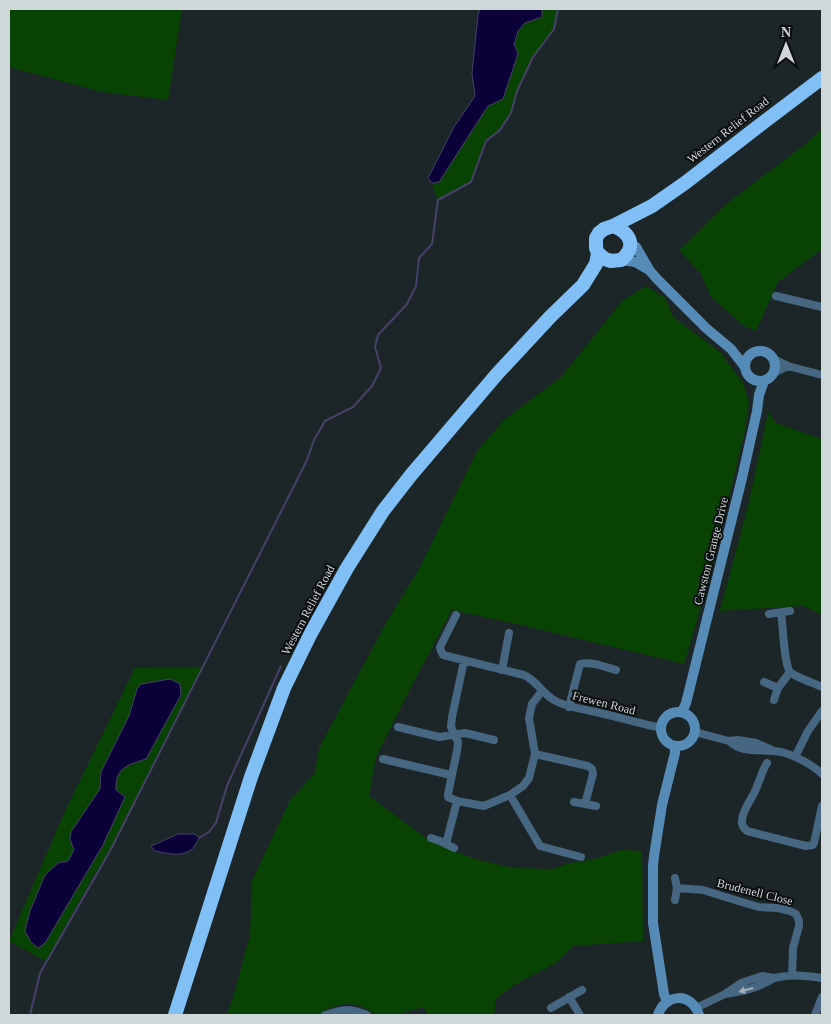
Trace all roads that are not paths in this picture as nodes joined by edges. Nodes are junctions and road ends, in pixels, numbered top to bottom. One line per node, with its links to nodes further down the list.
1 (822, 78): 2 (highway, Western Relief Road)
2 (652, 206): 3 (highway, Western Relief Road); 4 (highway, Western Relief Road)
3 (614, 226): 4 (highway); 5 (highway)
4 (629, 240): 6 (highway); 7 (street)
5 (598, 253): 6 (highway); 8 (highway, Western Relief Road)
6 (616, 261): 7 (street); 8 (highway, Western Relief Road)
7 (650, 271): 11 (street)
8 (583, 285): 71 (highway, Western Relief Road)
9 (776, 296): 10 (street)
10 (822, 307)
11 (731, 349): 12 (street); 15 (street)
12 (753, 352): 13 (street); 15 (street)
13 (774, 359): 14 (street); 16 (street)
14 (788, 366): 16 (street); 17 (street)
15 (745, 367): 18 (street)
16 (774, 373): 19 (street)
17 (822, 375)
18 (751, 379): 19 (street); 20 (street)
19 (764, 381): 20 (street, Cawston Grange Drive)
20 (759, 395): 37 (street, Cawston Grange Drive)
21 (790, 611): 22 (street)
22 (781, 613): 23 (street); 29 (street)
23 (769, 614)
24 (456, 615): 26 (street, Frewen Road)
25 (509, 633): 27 (street)
26 (464, 661): 27 (street, Frewen Road); 41 (street)
27 (502, 670): 33 (street, Frewen Road)
28 (616, 670): 35 (street)
29 (790, 672): 31 (street); 32 (street)
30 (764, 682): 32 (street)
31 (822, 687)
32 (778, 688): 34 (street)
33 (542, 691): 35 (street, Frewen Road); 44 (street)
34 (774, 700)
35 (569, 706): 38 (street, Frewen Road)
36 (822, 710): 45 (street)
37 (682, 712): 38 (street); 40 (street)
38 (661, 726): 43 (street)
39 (398, 727): 41 (street)
40 (695, 732): 43 (street); 45 (street)
41 (454, 734): 42 (street); 49 (street)
42 (494, 740)
43 (675, 746): 68 (street)
44 (535, 754): 50 (street); 53 (street)
45 (795, 757): 48 (street)
46 (383, 758): 49 (street)
47 (767, 763): 55 (street)
48 (822, 774)
49 (452, 775): 51 (street)
50 (510, 795): 51 (street); 59 (street)
51 (457, 801): 57 (street)
52 (574, 802): 53 (street)
53 (585, 804): 54 (street)
54 (596, 806)
55 (822, 806)
56 (430, 838): 57 (street)
57 (446, 844): 58 (street)
58 (454, 848)
59 (580, 857)
60 (675, 878): 61 (street)
61 (677, 888): 62 (street); 63 (street, Brudenell Close)
62 (674, 900)
63 (792, 975): 64 (street); 70 (street)
64 (822, 978)
65 (582, 990): 66 (street)
66 (569, 997): 69 (street); 74 (street)
67 (822, 998): 76 (street)
68 (667, 1002): 70 (street); 75 (street)
69 (551, 1008)
70 (697, 1011)
71 (176, 1015)
72 (325, 1015): 73 (street)
73 (367, 1015)
74 (580, 1015)
75 (658, 1015)
76 (816, 1015)

